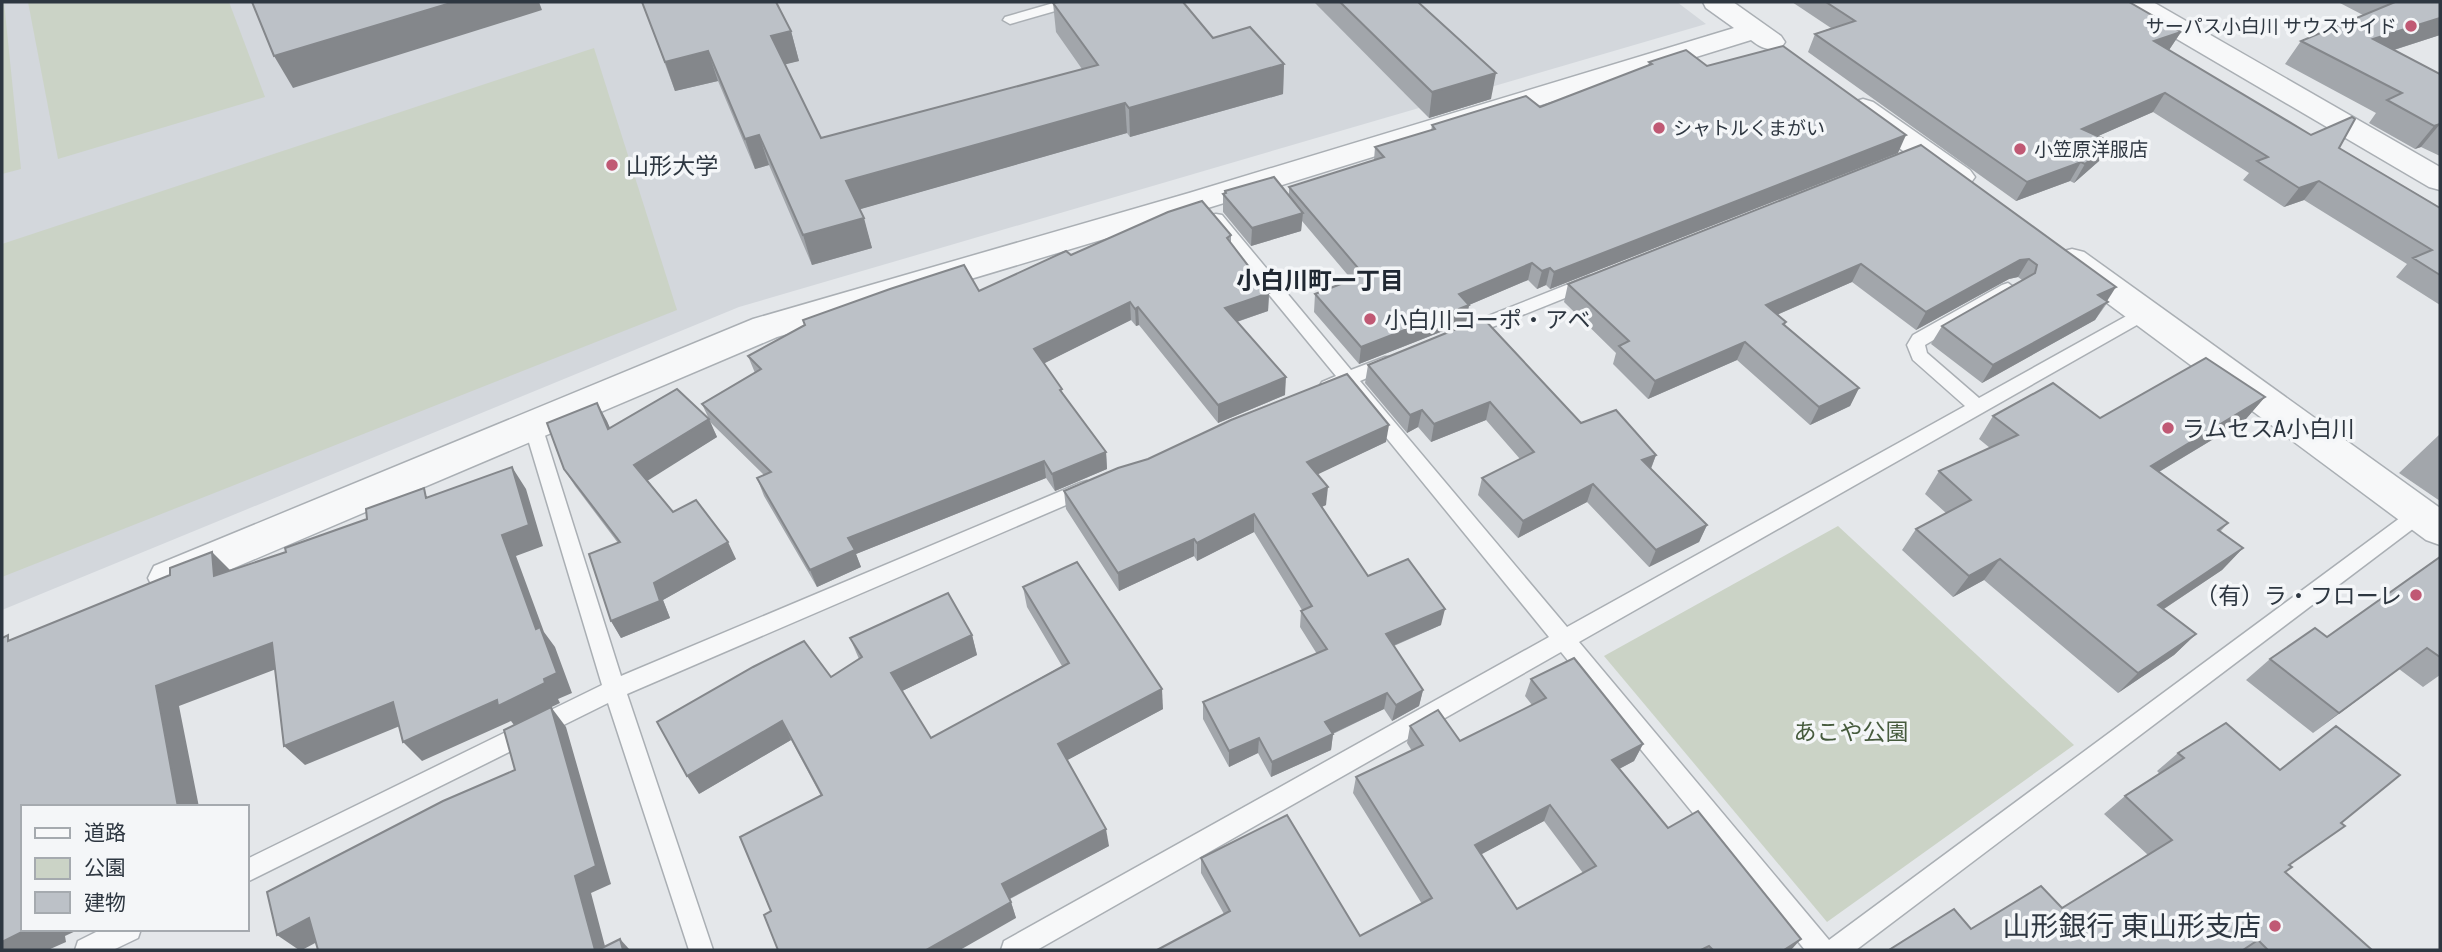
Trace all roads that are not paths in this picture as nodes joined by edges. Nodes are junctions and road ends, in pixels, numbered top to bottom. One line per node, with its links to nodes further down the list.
1 (1071, 2): 4 (lane)
2 (1716, 2): 5 (street)
3 (2134, 2): 8 (street)
4 (1010, 20)
5 (1755, 30): 6 (street); 10 (street)
6 (1799, 62)
7 (1833, 86): 9 (street)
8 (2440, 180)
9 (1978, 191)
10 (1200, 200): 17 (lane); 20 (street)
11 (2045, 240): 14 (street)
12 (1602, 277): 15 (lane)
13 (2016, 285): 19 (lane)
14 (2146, 313): 19 (lane); 22 (street)
15 (1448, 338)
16 (1410, 354): 17 (lane)
17 (1346, 379): 18 (lane); 24 (lane)
18 (1307, 395)
19 (1978, 407): 24 (lane)
20 (533, 426): 23 (street); 25 (lane)
21 (1102, 482): 25 (lane)
22 (2430, 522): 32 (lane)
23 (141, 590)
24 (1564, 639): 30 (lane); 31 (lane)
25 (614, 689): 26 (lane); 29 (lane)
26 (248, 871)
27 (125, 931): 28 (lane)
28 (87, 950)
29 (701, 950)
30 (1013, 950)
31 (1821, 950)
32 (1836, 950)

